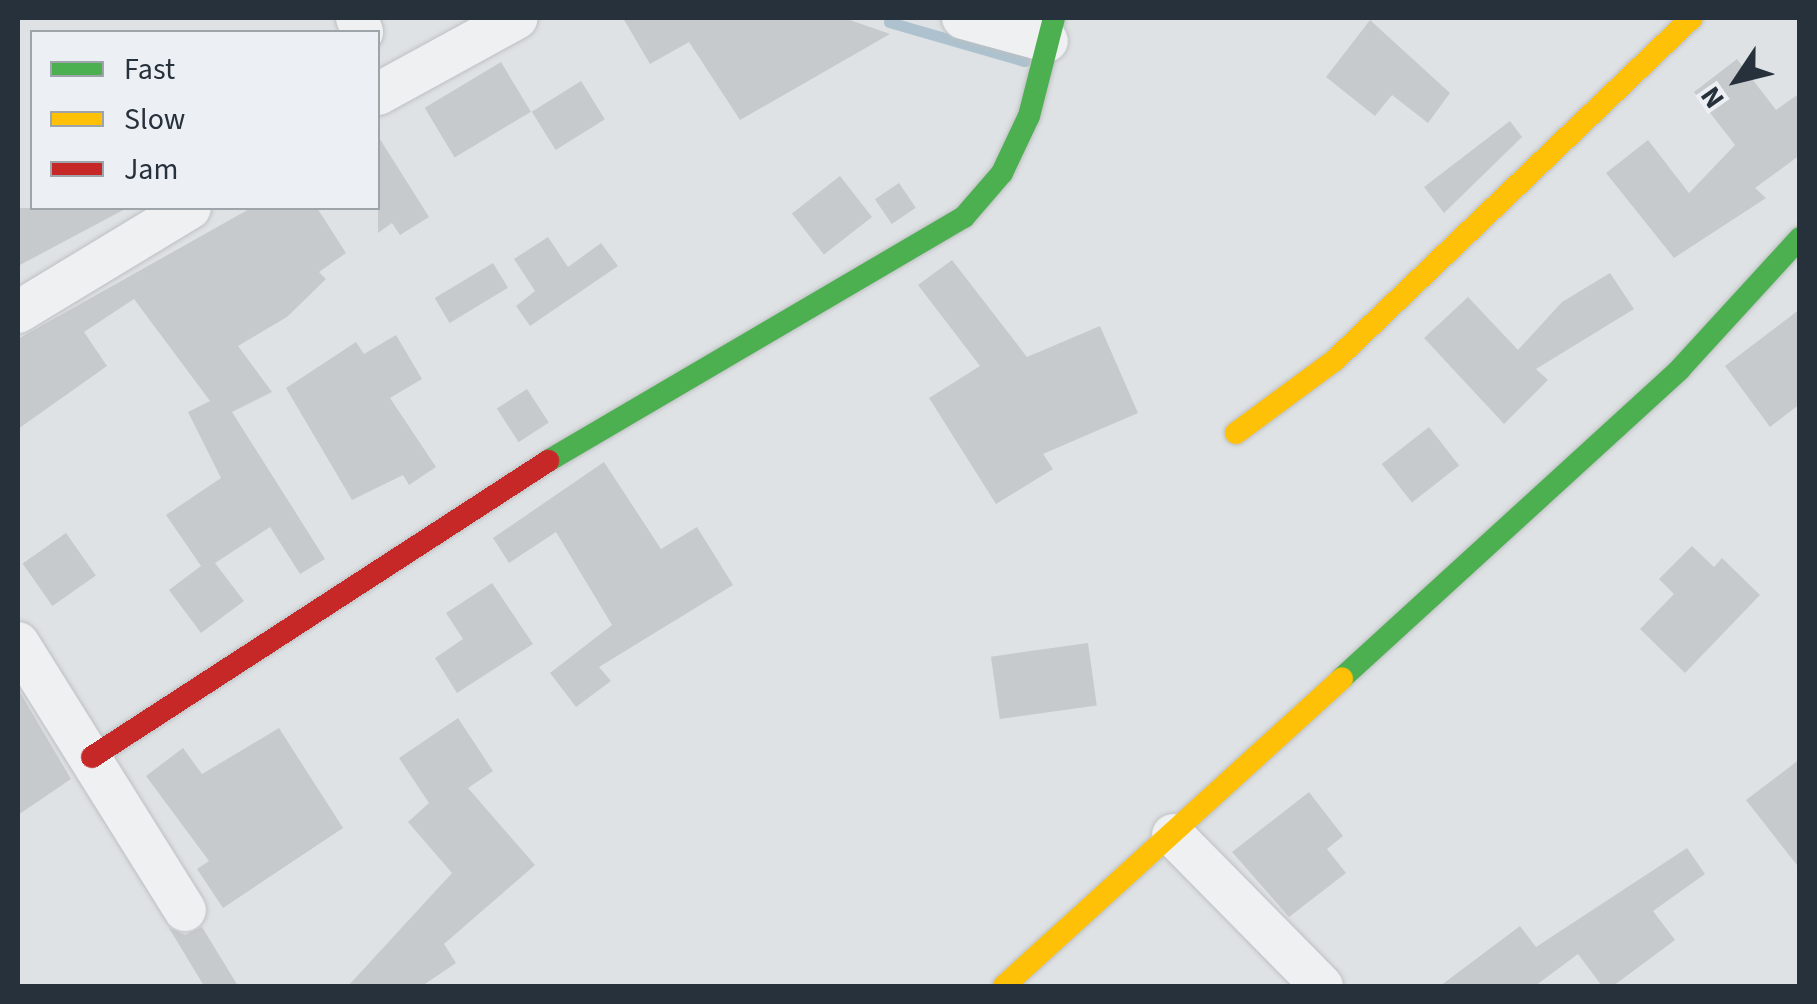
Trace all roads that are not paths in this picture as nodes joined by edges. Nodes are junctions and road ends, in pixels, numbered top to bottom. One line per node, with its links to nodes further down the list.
1 (517, 18): 5 (street)
2 (963, 18): 4 (street)
3 (1692, 18): 9 (street)
4 (1050, 29): 11 (street)
5 (380, 85)
6 (187, 210): 8 (street)
7 (1800, 238): 12 (street)
8 (18, 312)
9 (1236, 433)
10 (18, 643): 11 (street)
11 (92, 757): 13 (street)
12 (1173, 835): 14 (street); 15 (street)
13 (185, 910)
14 (1004, 986)
15 (1322, 986)

